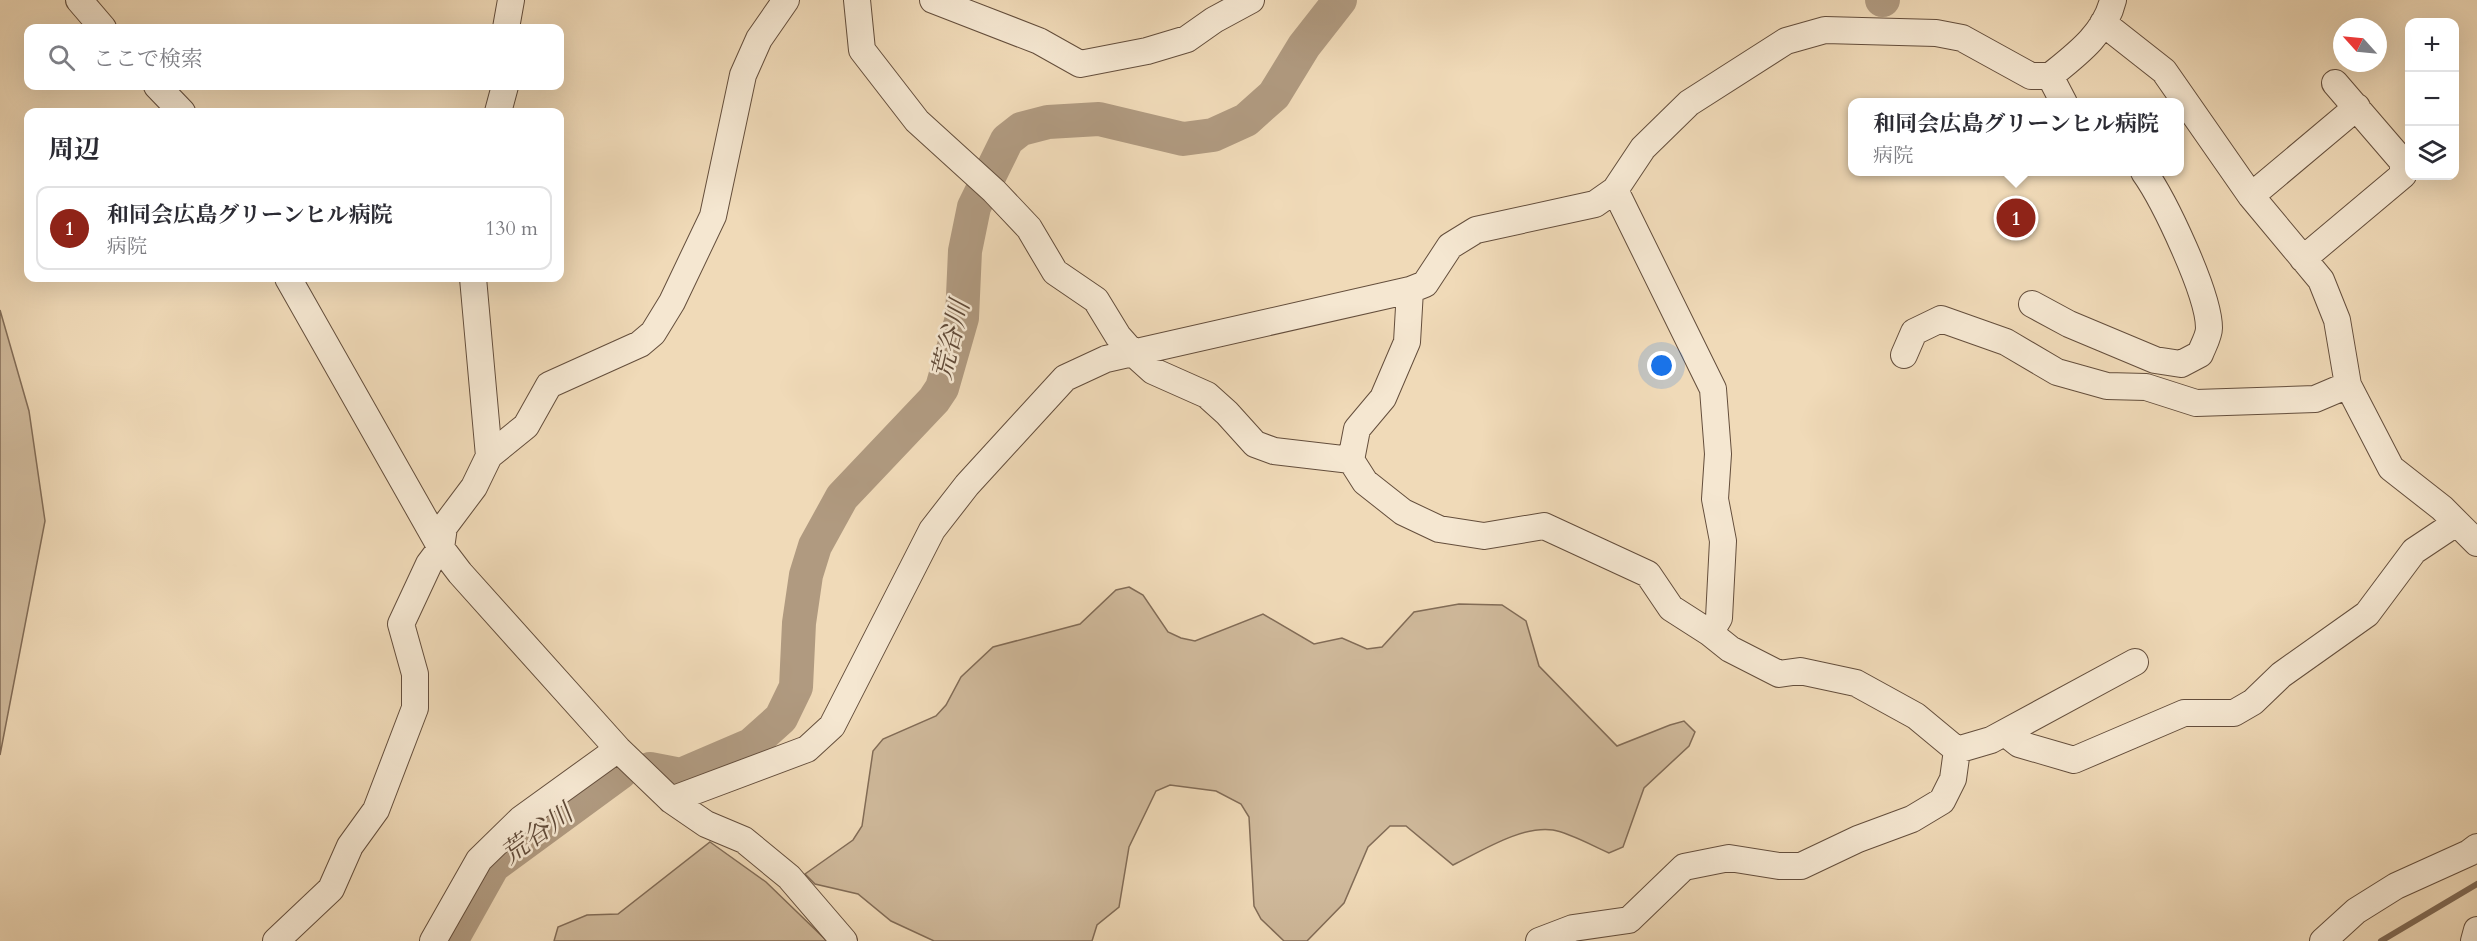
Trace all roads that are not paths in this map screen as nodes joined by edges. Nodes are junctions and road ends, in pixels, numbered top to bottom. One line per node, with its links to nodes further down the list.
1 (79, 0): 8 (street)
2 (511, 0): 9 (street)
3 (786, 0): 31 (street)
4 (857, 0): 28 (street)
5 (933, 0): 6 (street)
6 (1251, 0)
7 (2108, 11): 10 (street); 15 (street)
8 (100, 24)
9 (507, 24)
10 (2050, 76): 14 (street); 21 (street)
11 (2335, 83): 17 (street)
12 (161, 90): 18 (street)
13 (504, 90): 19 (street)
14 (2062, 98)
15 (2183, 98)
16 (2184, 99): 22 (street)
17 (2357, 107): 22 (street); 23 (street)
18 (178, 108)
19 (499, 108)
20 (2148, 176): 27 (street)
21 (1615, 190): 26 (street); 36 (street)
22 (2252, 196): 23 (street)
23 (2303, 259): 30 (street)
24 (290, 282): 35 (street)
25 (473, 282): 31 (street)
26 (1410, 290): 28 (street); 32 (street)
27 (2032, 304)
28 (1133, 353): 32 (street); 41 (street)
29 (1904, 355): 30 (street)
30 (2348, 385): 33 (street)
31 (489, 456): 35 (street)
32 (1351, 460): 36 (street)
33 (2456, 523): 34 (street); 38 (street)
34 (2477, 543)
35 (441, 548): 39 (street); 44 (street)
36 (1710, 633): 40 (street)
37 (2135, 662): 38 (street)
38 (2005, 733): 40 (street)
39 (618, 749): 41 (street); 45 (street)
40 (1957, 750): 47 (street)
41 (670, 800): 46 (street)
42 (2474, 858): 48 (street)
43 (2477, 930): 49 (street)
44 (276, 941)
45 (433, 941)
46 (844, 941)
47 (1539, 941)
48 (2323, 941)
49 (2474, 941)

